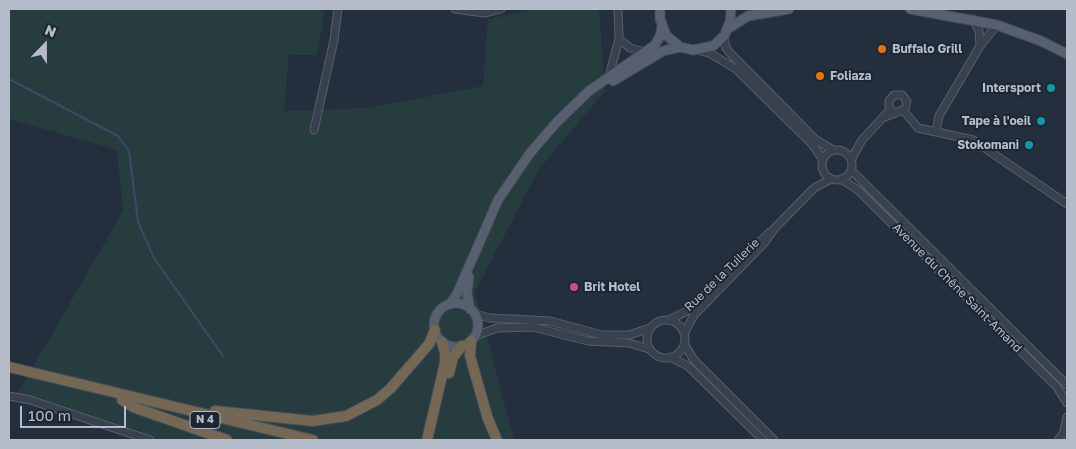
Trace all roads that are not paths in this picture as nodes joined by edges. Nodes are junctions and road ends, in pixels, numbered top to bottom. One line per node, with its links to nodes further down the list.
1 (338, 9): 22 (street)
2 (455, 9): 3 (street)
3 (501, 9)
4 (618, 9): 13 (street)
5 (660, 9): 11 (main road)
6 (731, 9): 12 (main road)
7 (789, 9): 12 (main road)
8 (910, 9): 9 (main road)
9 (973, 19): 10 (main road); 14 (street)
10 (997, 24): 14 (street); 18 (main road)
11 (662, 27): 15 (main road); 17 (main road)
12 (726, 32): 16 (main road); 25 (street)
13 (619, 39): 17 (street); 19 (street)
14 (980, 46): 23 (street)
15 (680, 47): 16 (main road); 37 (main road)
16 (699, 50): 27 (street)
17 (646, 52): 19 (main road)
18 (1067, 54)
19 (609, 76): 36 (main road)
20 (892, 110): 21 (street); 21 (street); 24 (street)
21 (904, 111): 23 (street)
22 (314, 130)
23 (936, 132): 34 (street)
24 (862, 140): 26 (street); 28 (street)
25 (833, 150): 26 (street); 27 (street)
26 (843, 151): 28 (street)
27 (823, 160): 29 (street)
28 (851, 160): 30 (street)
29 (823, 170): 31 (street); 33 (street, Rue de la Tuilerie)
30 (851, 170): 32 (street); 49 (street, Avenue du Chêne Saint-Amand)
31 (831, 179): 32 (street); 33 (street, Rue de la Tuilerie)
32 (842, 179): 52 (street, Avenue du Chêne Saint-Amand)
33 (814, 188): 35 (street, Rue de la Tuilerie)
34 (1067, 204)
35 (774, 229): 38 (street, Rue de la Tuilerie); 41 (street, Rue de la Tuilerie)
36 (450, 304): 37 (main road); 40 (main road)
37 (473, 311): 39 (street); 42 (main road)
38 (669, 320): 39 (street); 41 (street)
39 (650, 328): 45 (street)
40 (434, 330): 43 (main road); 53 (highway)
41 (684, 334): 44 (street)
42 (469, 341): 43 (main road); 45 (street); 62 (highway); 63 (highway)
43 (442, 342): 61 (highway)
44 (684, 344): 46 (street); 65 (street)
45 (649, 348): 46 (street)
46 (670, 357): 64 (street)
47 (9, 367): 53 (highway, N 4)
48 (9, 373): 51 (highway, N 4)
49 (1067, 385)
50 (9, 396): 57 (street)
51 (122, 400): 58 (highway); 59 (highway, N 4)
52 (1067, 402): 54 (street)
53 (182, 409): 60 (highway, N 4)
54 (1067, 412)
55 (1067, 417): 56 (street)
56 (1066, 430): 66 (street)
57 (150, 440)
58 (227, 440)
59 (288, 440)
60 (314, 440)
61 (427, 440)
62 (434, 440)
63 (497, 440)
64 (763, 440)
65 (774, 440)
66 (1058, 440)

